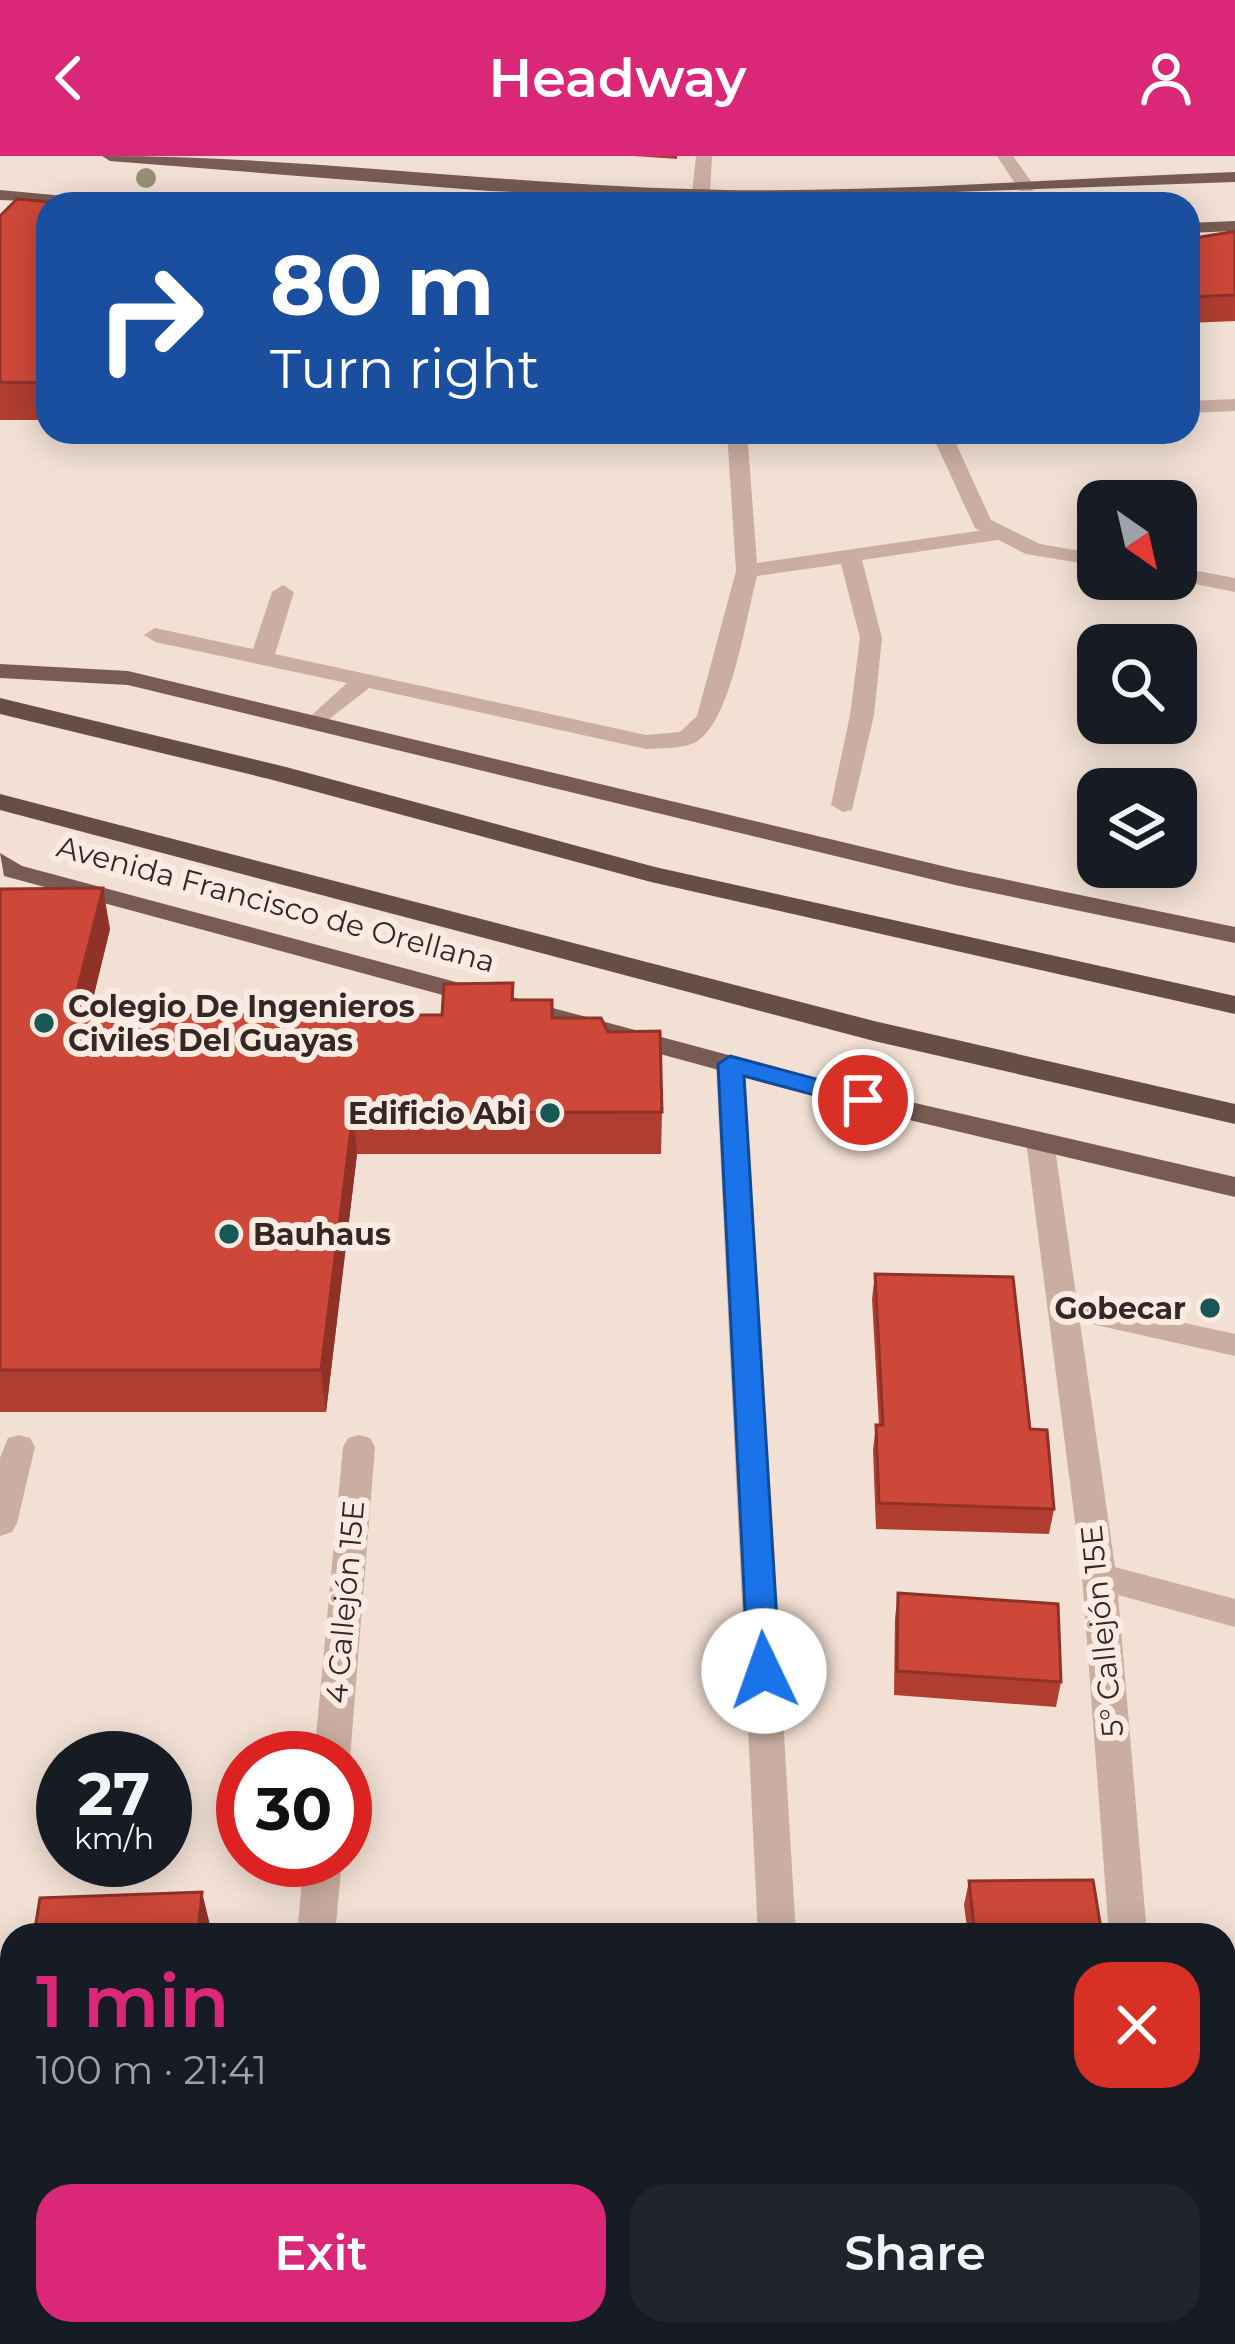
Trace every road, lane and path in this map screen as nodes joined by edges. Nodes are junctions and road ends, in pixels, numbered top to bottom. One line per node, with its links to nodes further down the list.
1 (110, 156): 6 (main road)
2 (704, 156): 7 (street)
3 (1005, 156): 5 (street)
4 (1235, 177): 5 (main road)
5 (1026, 187): 8 (main road)
6 (648, 192)
7 (701, 192)
8 (794, 192)
9 (0, 195): 10 (main road)
10 (36, 198)
11 (1235, 226): 12 (main road)
12 (1200, 227)
13 (1235, 405): 14 (street)
14 (1200, 406)
15 (738, 444): 20 (street)
16 (946, 444): 17 (street)
17 (998, 534): 18 (street); 19 (street)
18 (850, 555): 20 (street); 31 (street)
19 (1077, 556)
20 (747, 571): 27 (street)
21 (1197, 578): 22 (street)
22 (1235, 585)
23 (283, 592): 25 (street)
24 (155, 635): 25 (street)
25 (262, 658): 27 (street)
26 (0, 671): 29 (main road)
27 (364, 680): 29 (street)
28 (0, 706): 34 (highway)
29 (315, 723): 33 (main road)
30 (0, 802): 36 (highway, Avenida Francisco de Orellana)
31 (843, 805)
32 (0, 861): 35 (main road, Avenida Francisco de Orellana)
33 (1235, 935)
34 (1235, 1005)
35 (730, 1064): 37 (main road, Avenida Francisco de Orellana); 49 (street)
36 (1235, 1114)
37 (1040, 1141): 38 (main road, Avenida Francisco de Orellana); 39 (street, 5° Callejón 15E)
38 (1235, 1187)
39 (1064, 1317): 40 (street); 44 (street, 5° Callejón 15E)
40 (1235, 1345)
41 (359, 1447): 46 (street, 4 Callejón 15E)
42 (19, 1448): 43 (street)
43 (0, 1523)
44 (1099, 1576): 45 (street); 50 (street, 5° Callejón 15E)
45 (1235, 1613)
46 (334, 1731)
47 (320, 1887): 48 (street)
48 (317, 1923)
49 (776, 1923)
50 (1128, 1923)

